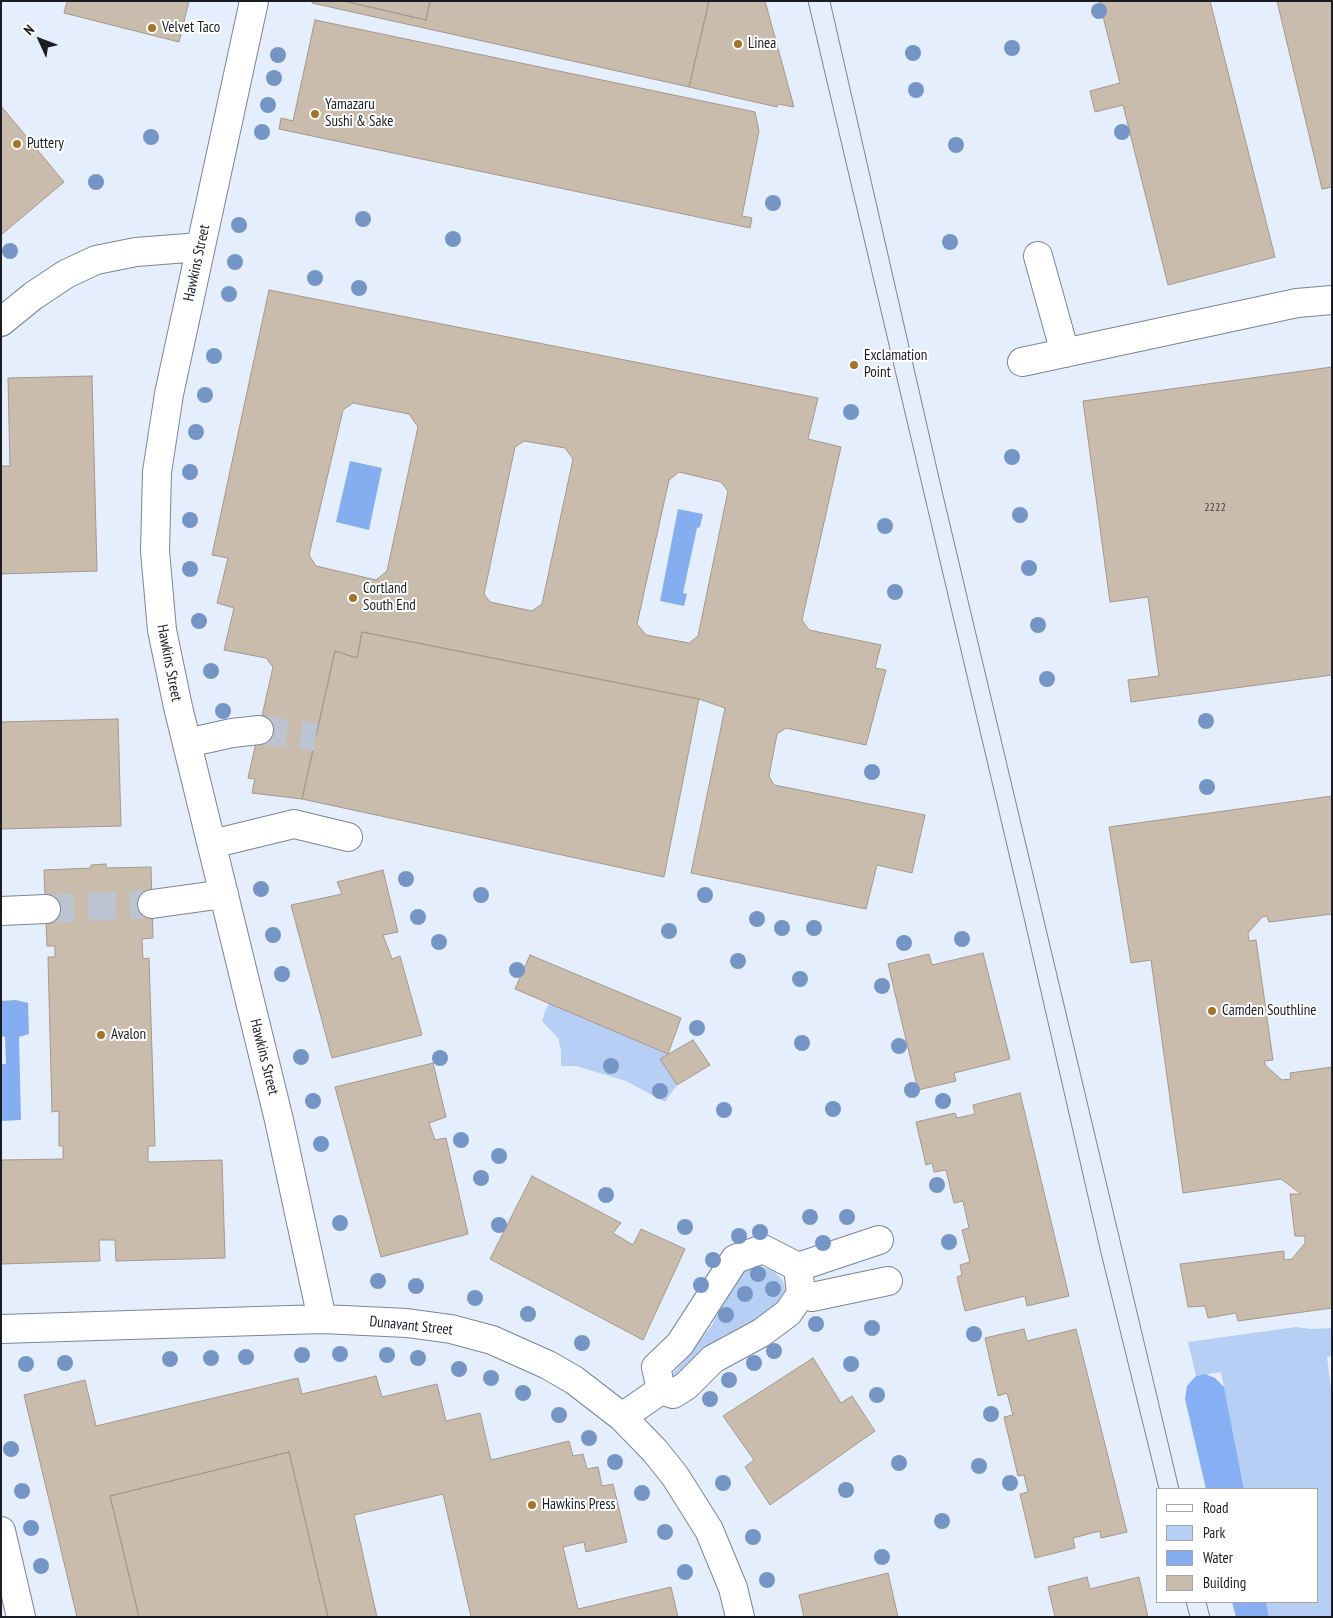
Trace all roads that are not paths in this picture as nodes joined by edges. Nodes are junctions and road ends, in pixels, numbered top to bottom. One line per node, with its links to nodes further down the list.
1 (254, 1): 2 (street, Hawkins Street)
2 (200, 248): 5 (street); 9 (street, Hawkins Street)
3 (1038, 256): 6 (street)
4 (1332, 300): 6 (street)
5 (1, 322)
6 (1065, 353): 7 (street)
7 (1022, 362)
8 (259, 730): 9 (street)
9 (187, 744): 11 (street, Hawkins Street)
10 (348, 837): 11 (street)
11 (212, 844): 12 (street, Hawkins Street)
12 (224, 894): 13 (street); 19 (street, Hawkins Street)
13 (152, 904)
14 (46, 909): 15 (street)
15 (1, 911)
16 (878, 1240): 17 (street)
17 (799, 1281): 18 (street); 21 (street); 21 (street)
18 (888, 1281)
19 (322, 1319): 20 (street, Dunavant Street); 22 (street, Dunavant Street)
20 (1, 1329)
21 (661, 1390): 22 (street)
22 (622, 1417): 25 (street, Dunavant Street)
23 (1, 1531): 24 (street)
24 (21, 1617)
25 (740, 1617)

